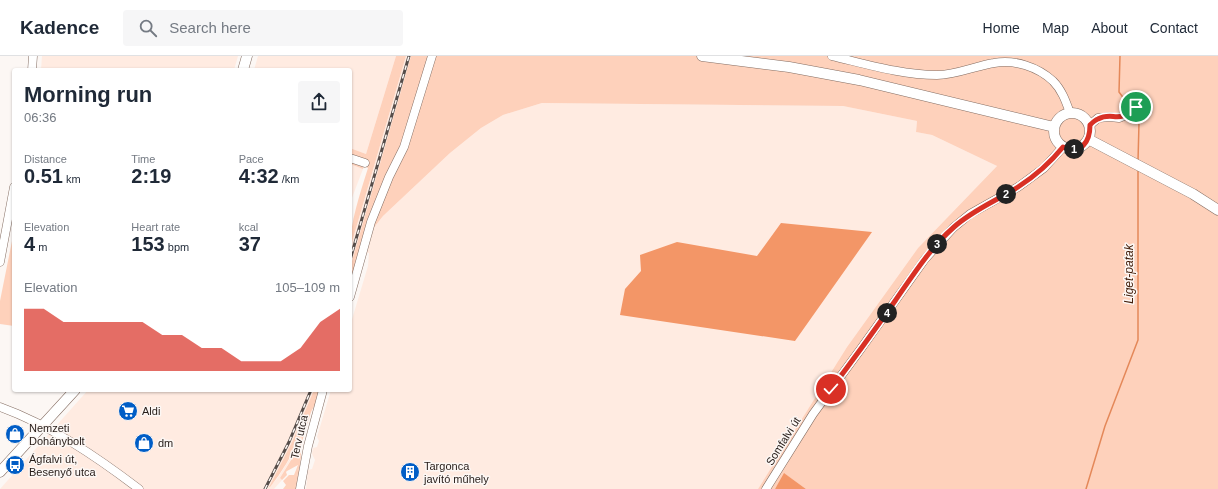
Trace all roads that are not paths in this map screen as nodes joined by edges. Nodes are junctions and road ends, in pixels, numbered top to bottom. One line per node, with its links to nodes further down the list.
1 (33, 56): 6 (street)
2 (248, 56): 7 (main road)
3 (432, 56): 19 (street)
4 (702, 56): 11 (main road)
5 (832, 56): 9 (street)
6 (32, 68)
7 (245, 68)
8 (1134, 109): 10 (street)
9 (1070, 113): 10 (main road); 11 (main road)
10 (1090, 125): 12 (main road)
11 (1054, 128): 13 (main road)
12 (1088, 139): 13 (main road); 17 (main road)
13 (1063, 147): 27 (street, Somfalvi út)
14 (352, 159): 15 (street)
15 (365, 163)
16 (12, 199): 18 (street)
17 (1218, 210)
18 (0, 262)
19 (352, 290)
20 (73, 392): 23 (main road)
21 (322, 392): 26 (street, Terv utca)
22 (0, 407): 23 (street)
23 (42, 426): 24 (main road); 25 (street)
24 (0, 472)
25 (139, 489)
26 (300, 489)
27 (766, 489)

